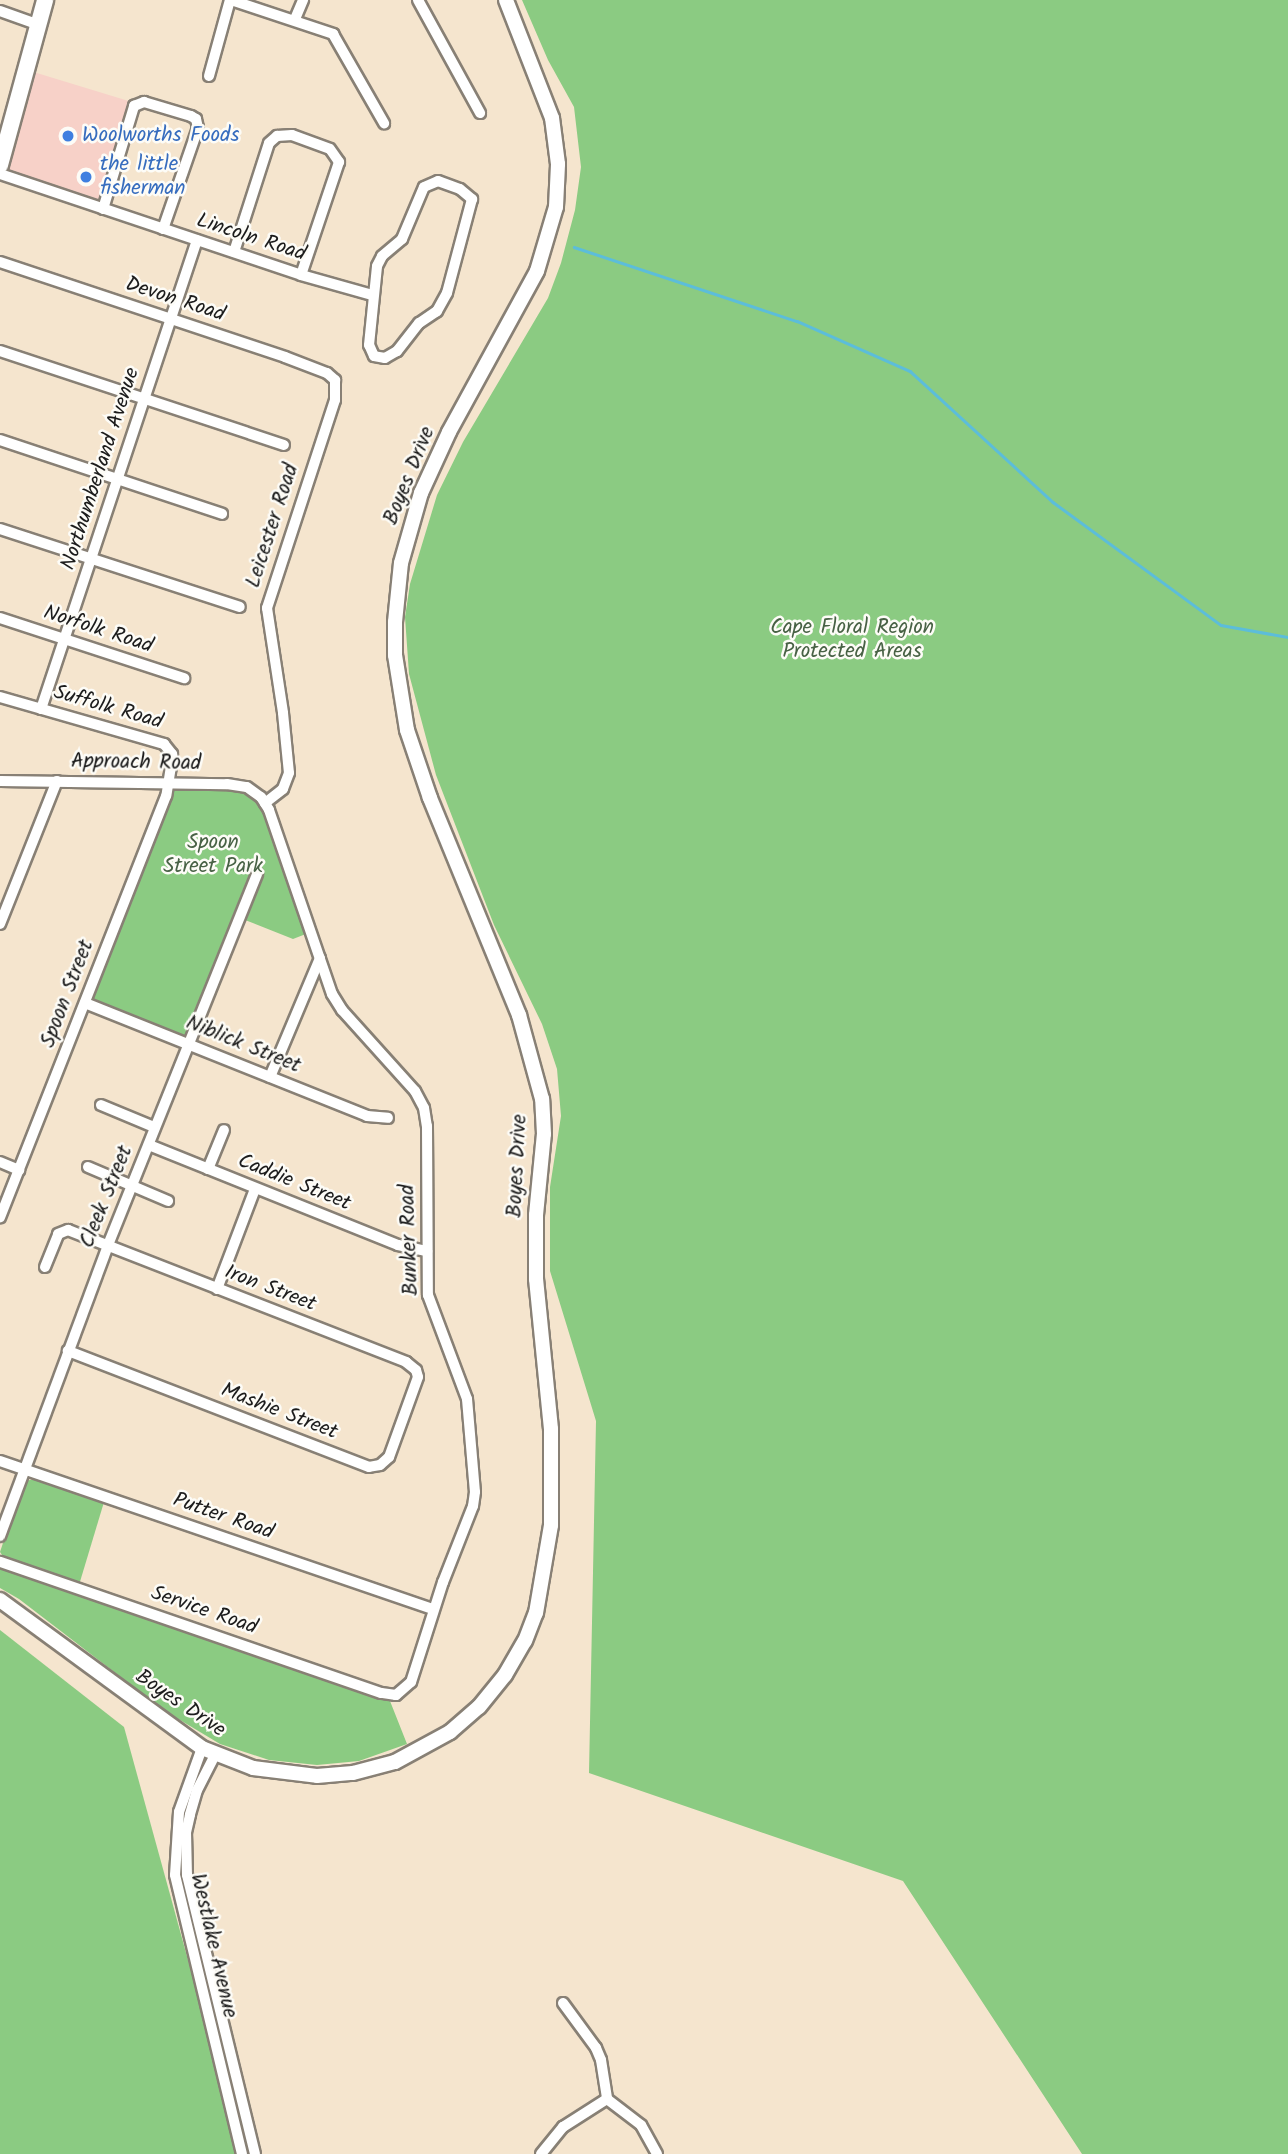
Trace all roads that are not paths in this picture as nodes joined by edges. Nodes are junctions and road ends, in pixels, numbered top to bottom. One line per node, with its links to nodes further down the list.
1 (45, 0): 8 (main road)
2 (230, 0): 7 (street); 9 (street)
3 (303, 0): 7 (street)
4 (418, 0): 10 (street)
5 (506, 0): 73 (main road, Boyes Drive)
6 (0, 11): 8 (street)
7 (295, 19): 11 (street)
8 (38, 25): 12 (main road)
9 (209, 76)
10 (480, 113)
11 (384, 123)
12 (0, 165)
13 (0, 174): 14 (street, Lincoln Road)
14 (103, 209): 15 (street, Lincoln Road); 15 (street)
15 (163, 229): 16 (street, Lincoln Road)
16 (197, 240): 17 (street, Lincoln Road); 21 (street, Northumberland Avenue)
17 (234, 252): 19 (street, Lincoln Road); 19 (street)
18 (0, 262): 21 (street, Devon Road)
19 (302, 275): 20 (street, Lincoln Road)
20 (372, 295): 20 (street)
21 (171, 318): 23 (street, Devon Road); 24 (street, Northumberland Avenue)
22 (0, 351): 24 (street)
23 (335, 380): 40 (street, Leicester Road)
24 (144, 399): 26 (street); 27 (street, Northumberland Avenue)
25 (0, 440): 27 (street)
26 (284, 444)
27 (117, 479): 28 (street); 30 (street, Northumberland Avenue)
28 (222, 514)
29 (0, 529): 30 (street)
30 (91, 559): 31 (street); 33 (street, Northumberland Avenue)
31 (240, 607)
32 (0, 618): 33 (street, Norfolk Road)
33 (65, 639): 34 (street, Norfolk Road); 36 (street, Northumberland Avenue)
34 (184, 678)
35 (0, 697): 36 (street, Suffolk Road)
36 (41, 709): 39 (street, Suffolk Road)
37 (0, 781): 38 (street, Approach Road)
38 (57, 782): 39 (street, Approach Road); 42 (street)
39 (167, 783): 40 (street, Approach Road); 44 (street, Spoon Street)
40 (265, 803): 43 (street, Bunker Road)
41 (257, 874): 45 (street, Cleek Street)
42 (0, 924)
43 (320, 958): 46 (street); 61 (street, Bunker Road)
44 (85, 1003): 45 (street, Niblick Street); 54 (street, Spoon Street)
45 (189, 1044): 46 (street, Niblick Street); 49 (street, Cleek Street)
46 (270, 1077): 48 (street, Niblick Street)
47 (101, 1105): 49 (street)
48 (387, 1118)
49 (155, 1127): 51 (street, Cleek Street)
50 (224, 1129): 55 (street)
51 (149, 1145): 55 (street, Caddie Street); 56 (street, Cleek Street)
52 (0, 1161): 54 (street)
53 (88, 1167): 56 (street)
54 (19, 1170): 59 (street, Spoon Street)
55 (208, 1170): 57 (street, Caddie Street)
56 (132, 1186): 58 (street); 60 (street, Cleek Street)
57 (255, 1189): 61 (street, Caddie Street); 63 (street)
58 (168, 1201)
59 (0, 1218)
60 (108, 1245): 62 (street, Iron Street); 63 (street, Iron Street); 64 (street, Cleek Street)
61 (426, 1251): 71 (street, Bunker Road)
62 (45, 1267)
63 (217, 1289): 65 (street, Iron Street)
64 (68, 1351): 65 (street, Mashie Street); 67 (street, Cleek Street)
65 (416, 1370)
66 (0, 1461): 67 (street, Putter Road)
67 (23, 1469): 68 (street, Cleek Street); 71 (street, Putter Road)
68 (0, 1536)
69 (0, 1562): 72 (street, Service Road)
70 (0, 1600): 73 (main road, Boyes Drive)
71 (433, 1609): 72 (street, Bunker Road)
72 (396, 1695)
73 (208, 1751): 76 (street, Westlake Avenue); 77 (street, Westlake Avenue)
74 (563, 2003): 75 (street)
75 (607, 2099): 78 (street); 79 (street)
76 (242, 2154)
77 (255, 2154)
78 (541, 2154)
79 (657, 2154)

